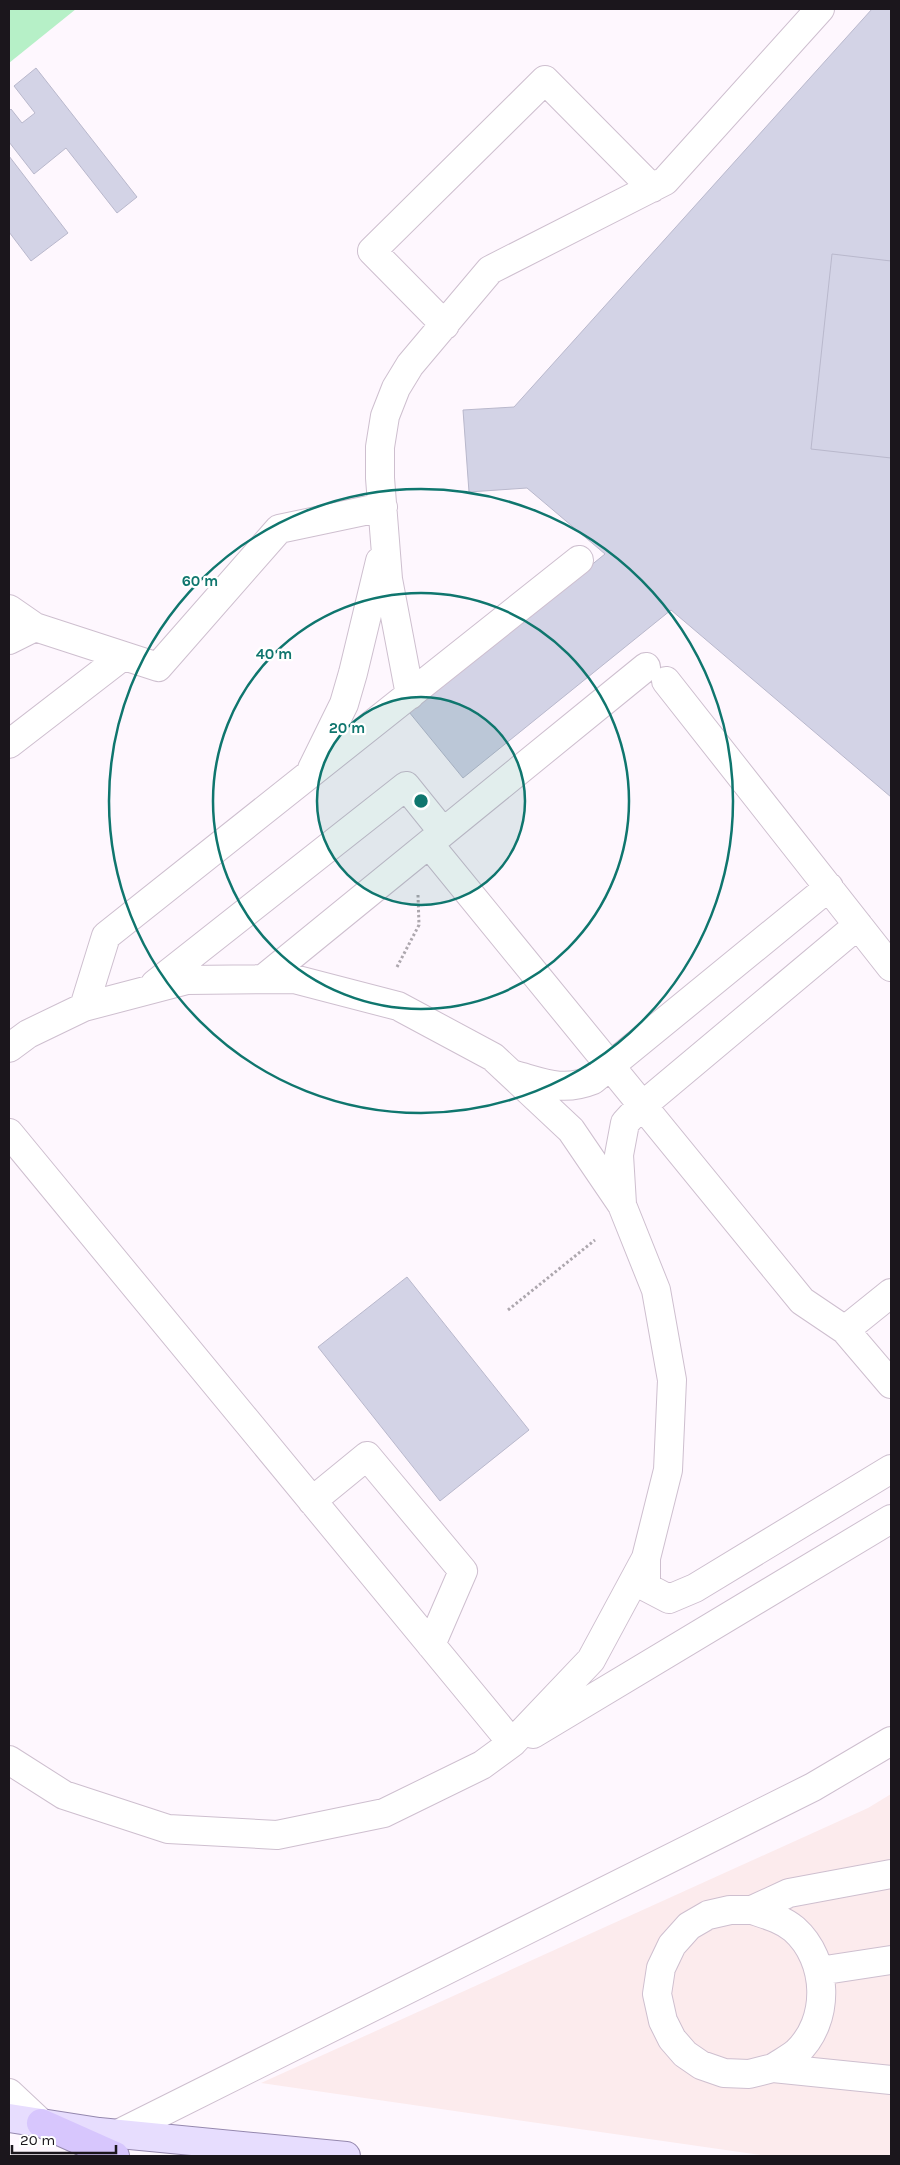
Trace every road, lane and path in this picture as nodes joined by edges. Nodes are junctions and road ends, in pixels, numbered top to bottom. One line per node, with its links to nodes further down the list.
1 (820, 9): 2 (street)
2 (652, 188): 3 (street); 3 (street)
3 (445, 325): 4 (street)
4 (382, 507): 5 (street); 10 (street)
5 (385, 540): 11 (street); 13 (street)
6 (579, 560): 11 (street)
7 (9, 609): 8 (street)
8 (35, 627): 9 (street); 10 (street)
9 (9, 640)
10 (123, 656): 12 (street)
11 (410, 695): 13 (street)
12 (9, 744)
13 (309, 775): 22 (street)
14 (436, 838): 15 (street); 20 (street); 21 (street); 24 (street)
15 (829, 887): 17 (street); 24 (street)
16 (418, 892): 18 (path)
17 (858, 925): 19 (street); 26 (street)
18 (397, 967)
19 (891, 967)
20 (263, 979): 21 (street); 25 (street)
21 (147, 990): 22 (street)
22 (84, 1007): 23 (street)
23 (9, 1048)
24 (610, 1066): 25 (street); 26 (street)
25 (511, 1074): 28 (street)
26 (642, 1106): 28 (street); 32 (street)
27 (9, 1133): 35 (street)
28 (622, 1205): 37 (street)
29 (595, 1240): 31 (path)
30 (891, 1293): 32 (street)
31 (508, 1310)
32 (845, 1330): 33 (street)
33 (891, 1384)
34 (891, 1469): 37 (street)
35 (312, 1501): 38 (street); 38 (street)
36 (891, 1519): 42 (street)
37 (646, 1558): 40 (street)
38 (431, 1645): 40 (street)
39 (891, 1741): 52 (street)
40 (512, 1743): 42 (street)
41 (9, 1760): 42 (street)
42 (482, 1765)
43 (891, 1874): 44 (street)
44 (752, 1910): 46 (street); 47 (street)
45 (891, 1960): 46 (street)
46 (819, 1970): 47 (street)
47 (773, 2068): 48 (street)
48 (891, 2080)
49 (9, 2093): 51 (street)
50 (9, 2118): 51 (main road)
51 (41, 2123): 52 (highway)
52 (117, 2145): 53 (main road)
53 (346, 2156)

